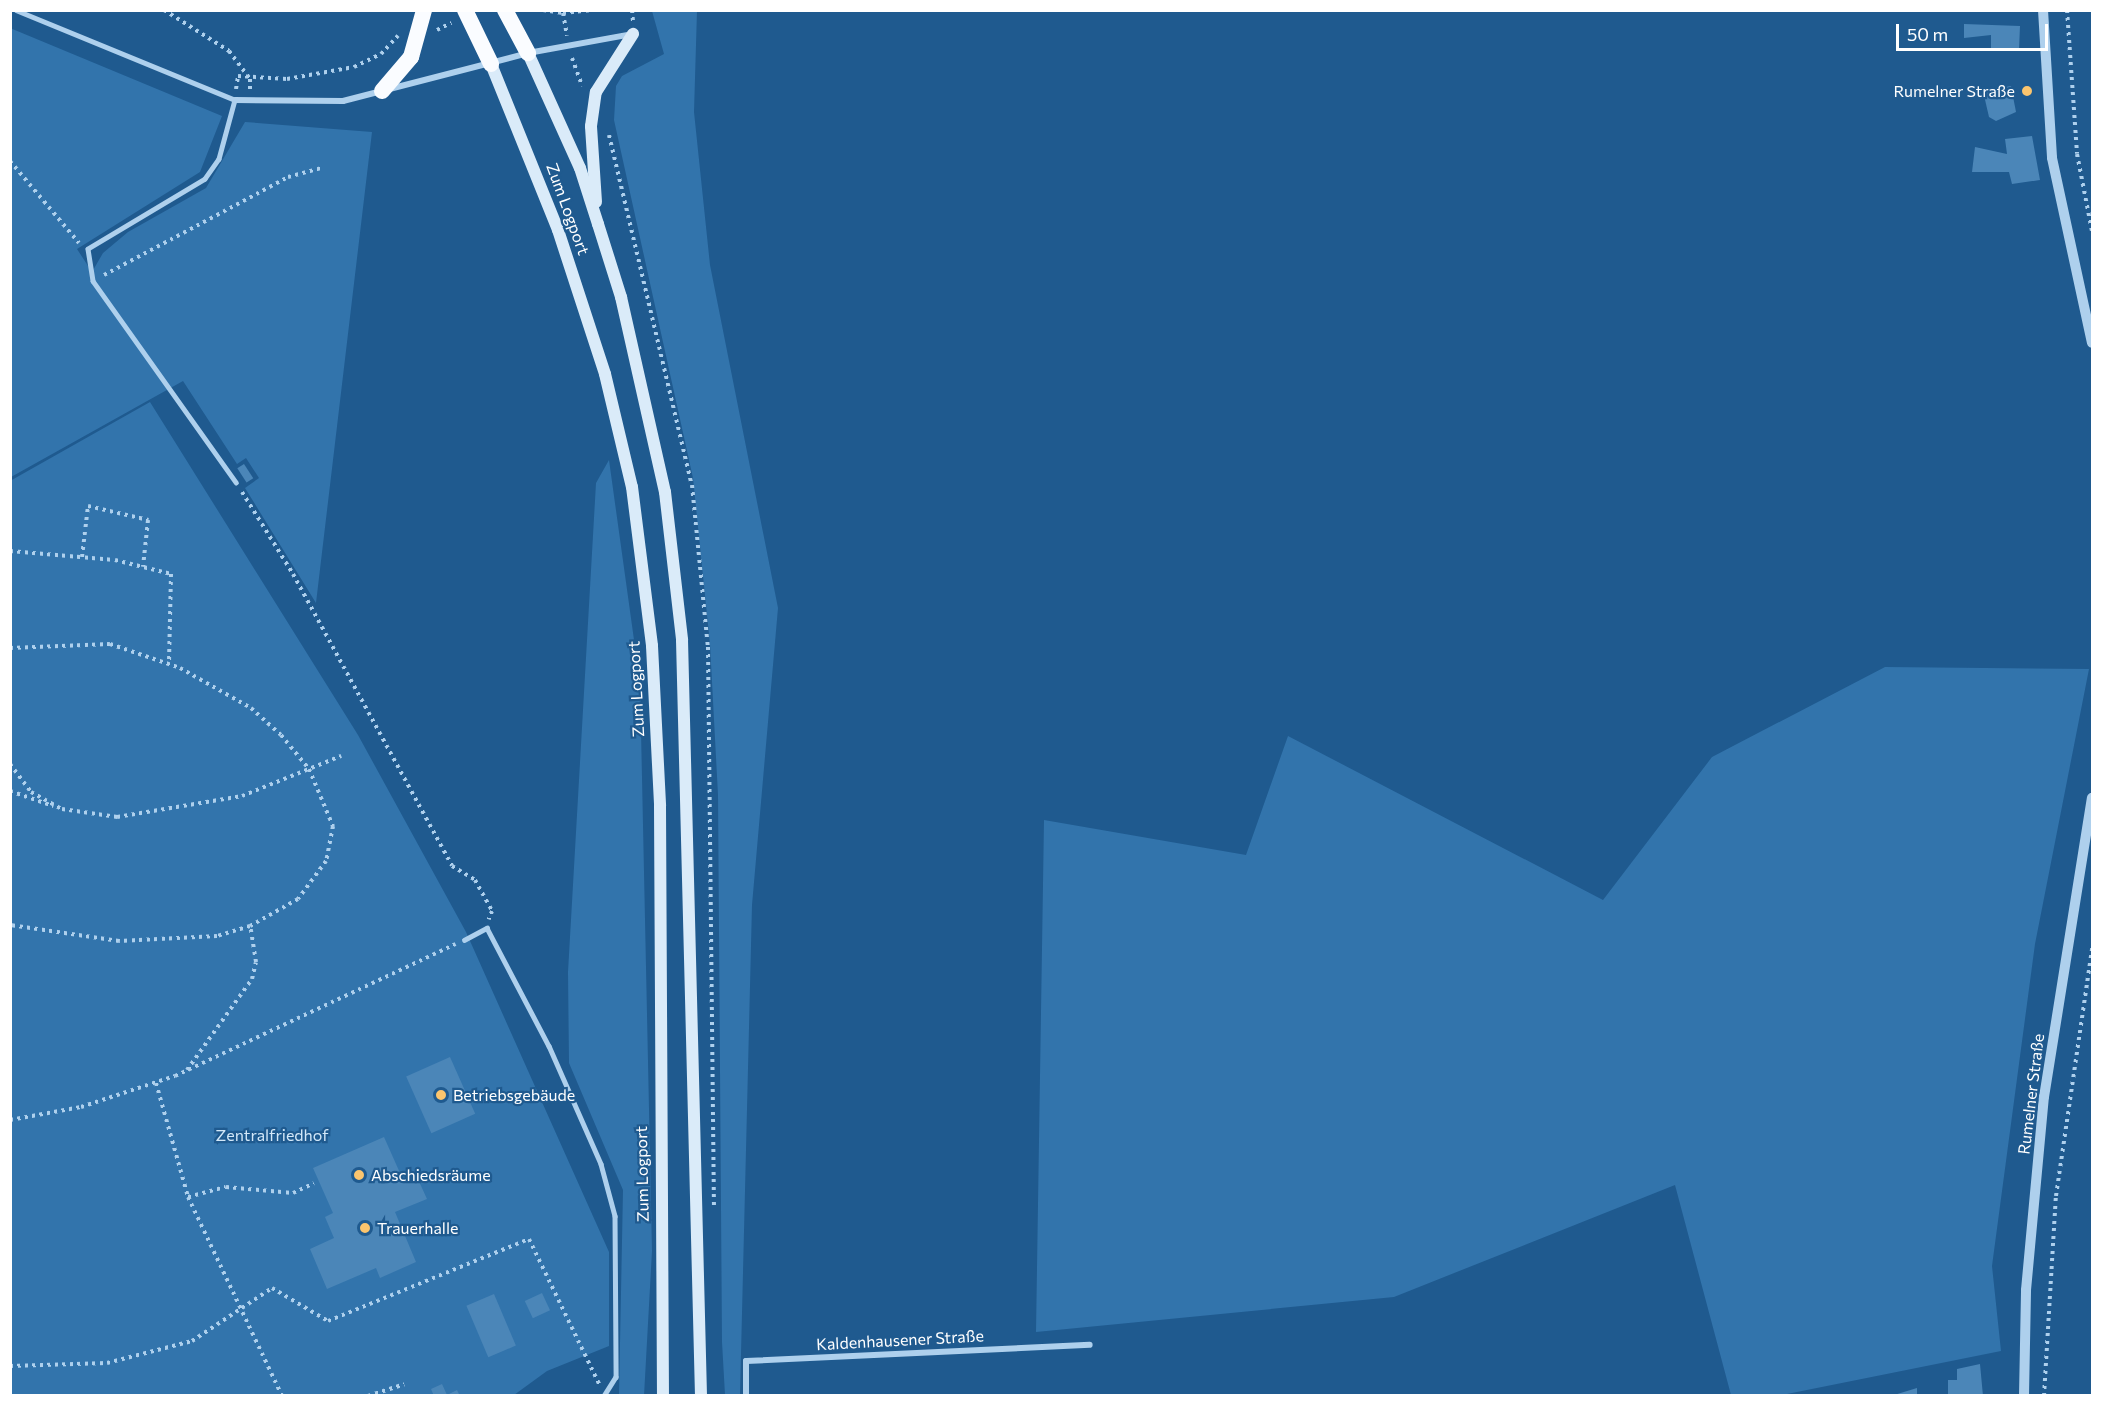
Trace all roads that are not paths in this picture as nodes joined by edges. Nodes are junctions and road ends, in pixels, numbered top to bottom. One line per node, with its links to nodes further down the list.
1 (16, 10): 10 (lane)
2 (424, 10): 9 (highway)
3 (505, 10): 7 (highway, Zum Logport)
4 (2043, 10): 12 (street)
5 (466, 13): 8 (highway, Zum Logport)
6 (633, 34): 7 (street); 11 (main road)
7 (528, 53): 8 (street); 11 (main road, Zum Logport)
8 (491, 64): 9 (street); 18 (main road, Zum Logport)
9 (382, 91): 10 (street)
10 (235, 100): 13 (lane)
11 (598, 224): 19 (main road, Zum Logport)
12 (2092, 343)
13 (236, 482)
14 (2092, 798): 21 (street, Rumelner Straße)
15 (464, 940): 17 (lane)
16 (1090, 1345): 20 (street, Kaldenhausener Straße)
17 (605, 1394)
18 (663, 1395)
19 (701, 1395)
20 (746, 1395)
21 (2024, 1395)

